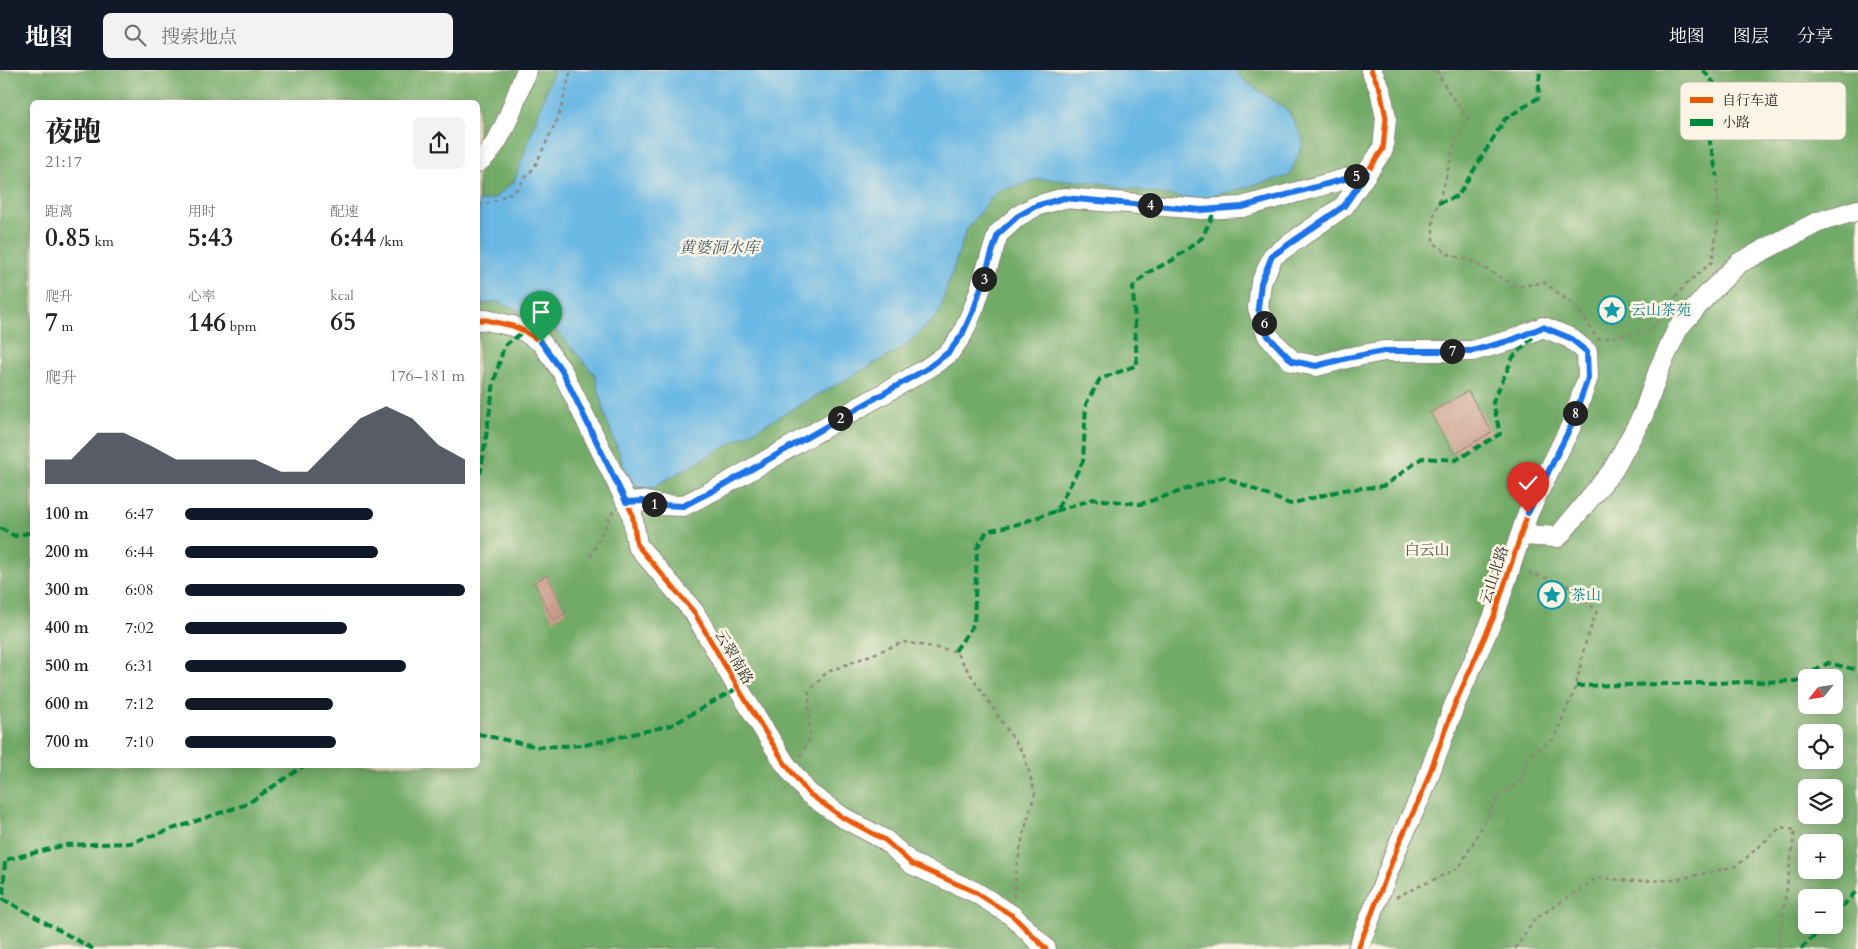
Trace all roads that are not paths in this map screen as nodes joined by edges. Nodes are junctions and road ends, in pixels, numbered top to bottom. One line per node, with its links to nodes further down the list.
1 (527, 70): 3 (street)
2 (1371, 70): 4 (street, 云山北路)
3 (480, 160)
4 (1367, 173): 7 (street); 8 (street, 云山北路)
5 (1858, 210): 8 (street)
6 (480, 320): 7 (street, 云翠南路)
7 (625, 499): 9 (street, 云翠南路)
8 (1521, 535): 10 (street, 云山北路)
9 (1046, 949)
10 (1358, 949)

